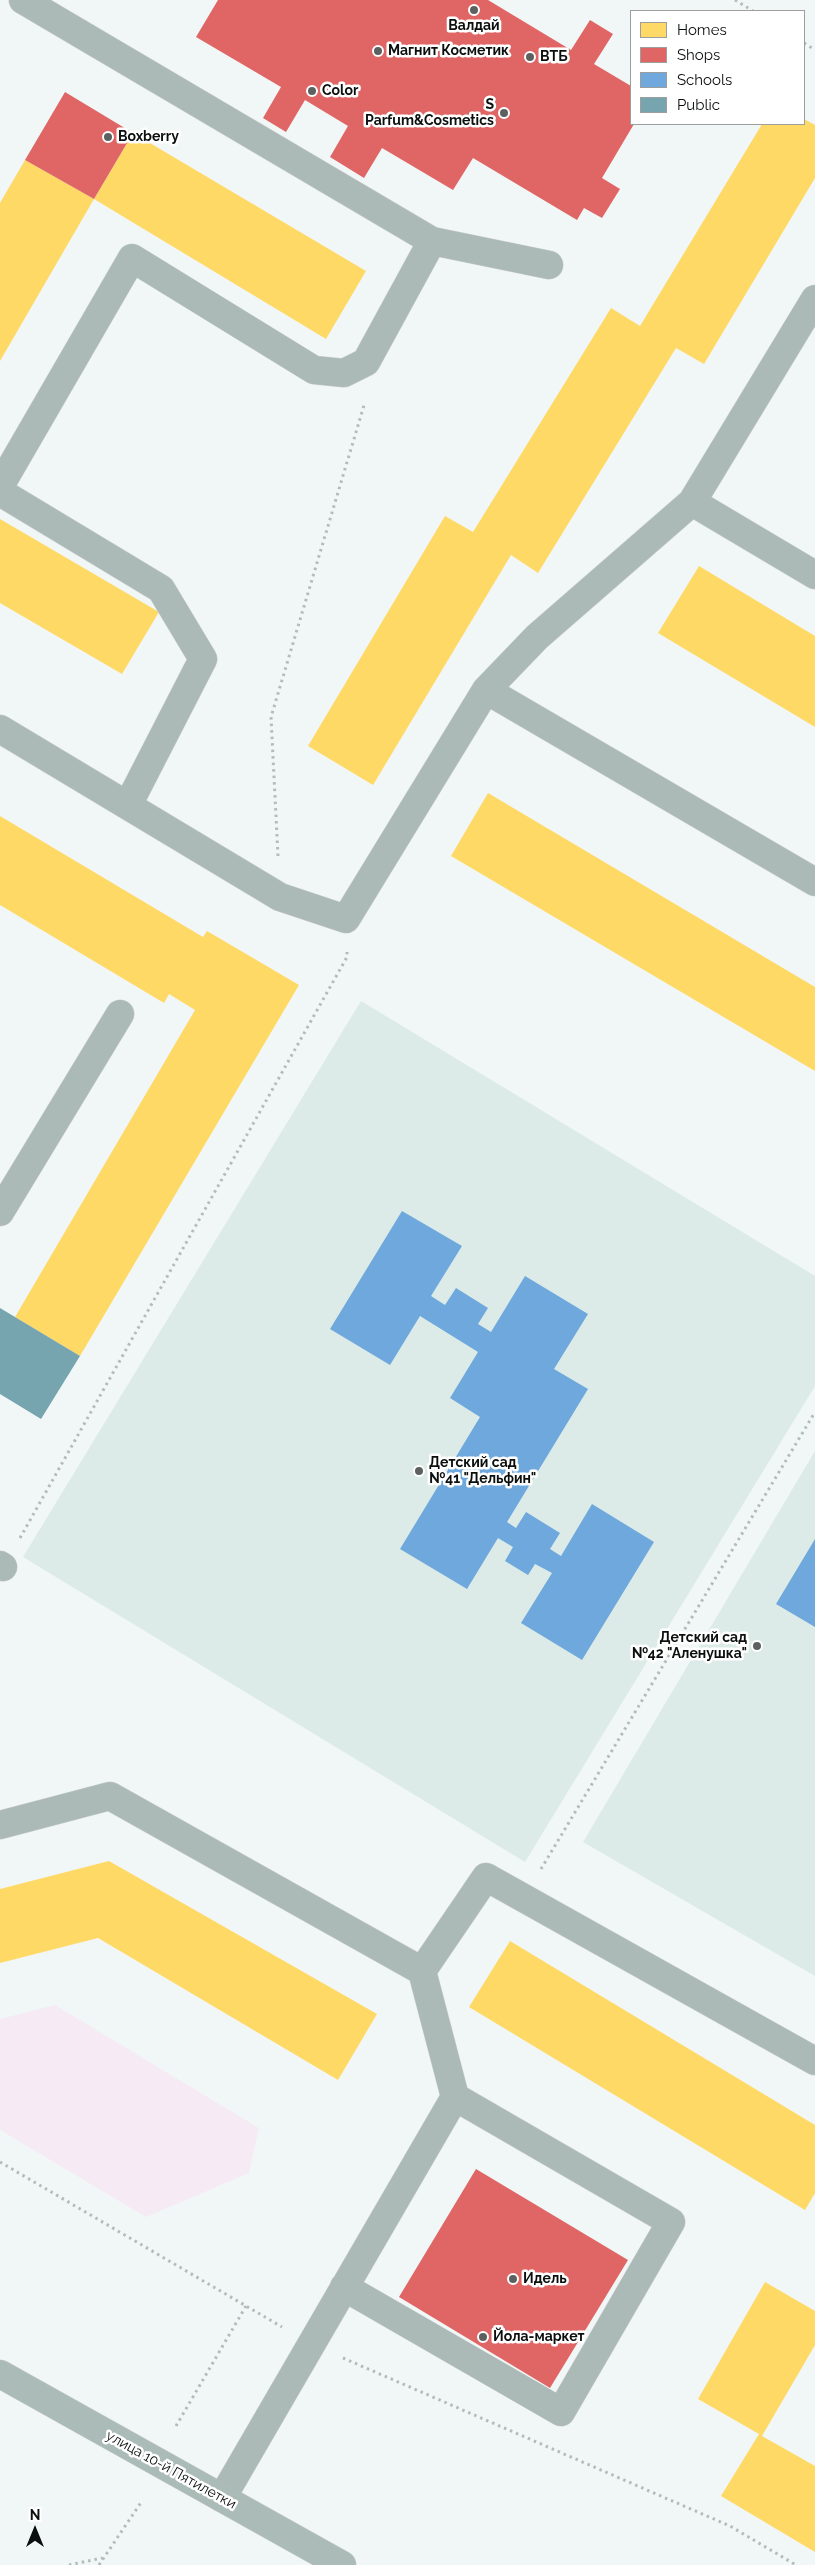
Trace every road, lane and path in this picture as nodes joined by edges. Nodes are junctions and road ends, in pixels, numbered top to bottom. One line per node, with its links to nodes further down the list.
1 (23, 0): 4 (lane)
2 (735, 0): 3 (path)
3 (751, 10)
4 (432, 242): 5 (lane); 7 (lane)
5 (549, 265)
6 (815, 299): 10 (lane)
7 (366, 362): 8 (lane); 16 (path)
8 (0, 486)
9 (0, 492): 14 (lane)
10 (692, 502): 11 (lane); 12 (lane)
11 (815, 575)
12 (486, 690): 15 (lane); 17 (lane)
13 (0, 729): 14 (lane)
14 (128, 805): 16 (lane)
15 (815, 882)
16 (280, 897): 17 (lane)
17 (346, 919): 21 (path)
18 (120, 1014): 19 (lane)
19 (0, 1212)
20 (815, 1412): 23 (path)
21 (2, 1566)
22 (0, 1825): 24 (lane)
23 (524, 1897): 24 (lane); 25 (lane)
24 (422, 1971): 26 (lane)
25 (815, 2061)
26 (455, 2097): 28 (lane); 28 (lane)
27 (0, 2162): 29 (path)
28 (344, 2287): 30 (lane)
29 (246, 2306): 30 (path); 32 (path)
30 (310, 2344): 33 (lane); 39 (path)
31 (0, 2374): 33 (main road, улица 10-й Пятилетки)
32 (176, 2426)
33 (222, 2498): 38 (main road, улица 10-й Пятилетки)
34 (142, 2501): 35 (path)
35 (103, 2558): 36 (path); 37 (path)
36 (69, 2565)
37 (100, 2565)
38 (342, 2565)
39 (796, 2565)

